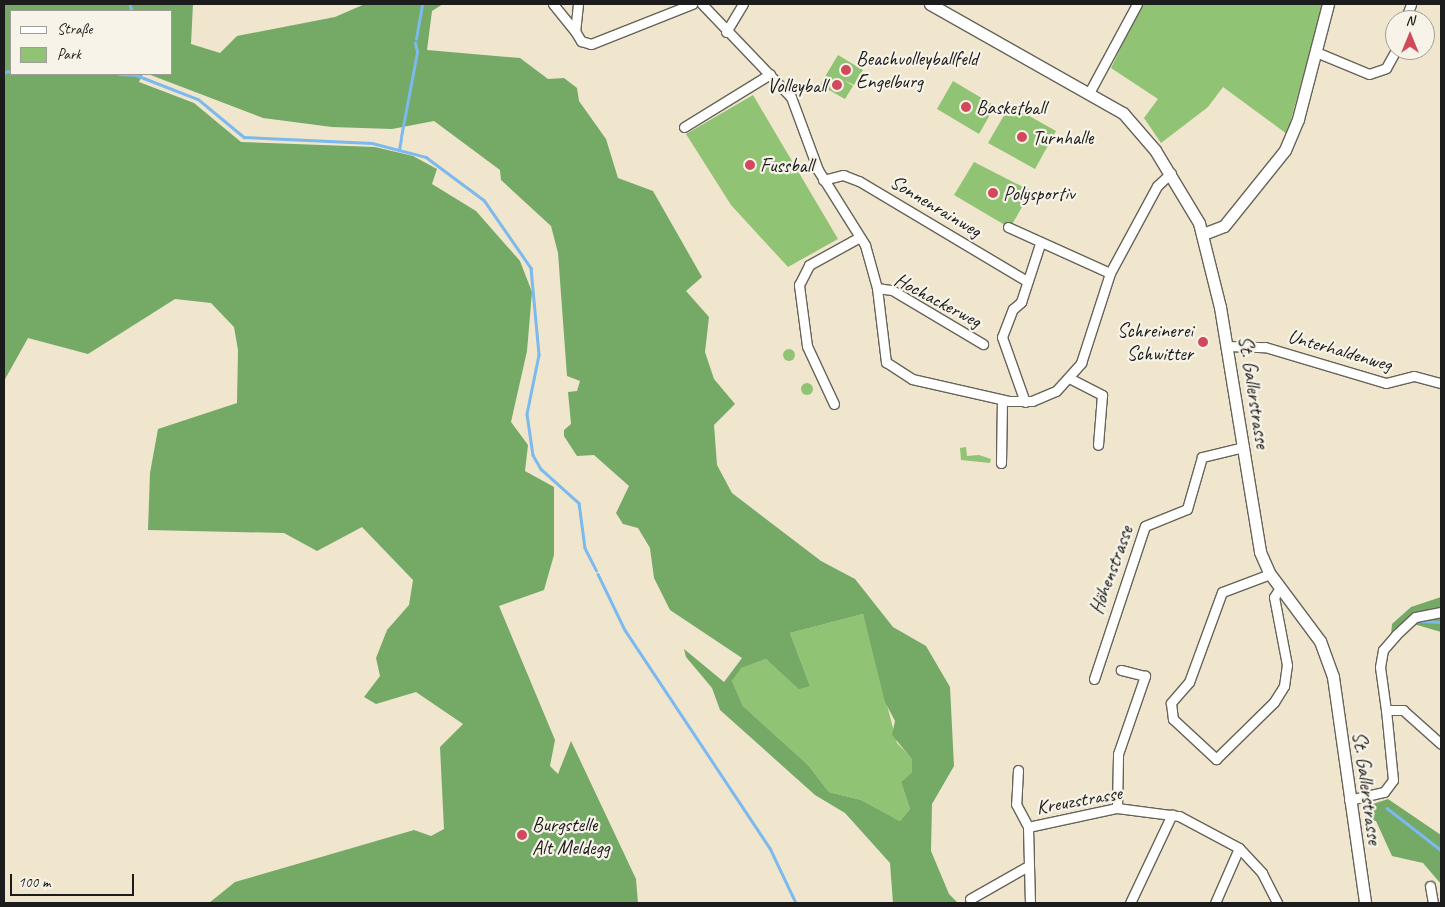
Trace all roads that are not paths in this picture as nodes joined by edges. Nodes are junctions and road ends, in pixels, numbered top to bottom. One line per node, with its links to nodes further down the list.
1 (553, 4): 9 (street)
2 (578, 4): 9 (street)
3 (692, 4): 9 (street)
4 (702, 4): 10 (street)
5 (744, 4): 10 (street)
6 (930, 4): 14 (street, St. Gallerstrasse)
7 (1137, 4): 14 (street)
8 (1328, 4): 11 (street)
9 (575, 31)
10 (726, 32): 13 (street)
11 (1316, 52): 12 (street); 19 (street)
12 (1390, 60)
13 (770, 74): 15 (street); 17 (street)
14 (1089, 93): 16 (street, St. Gallerstrasse)
15 (684, 128)
16 (1171, 173): 19 (street, St. Gallerstrasse); 22 (street)
17 (823, 180): 20 (street); 23 (street, Sonnenrainweg)
18 (1008, 227): 21 (street)
19 (1203, 234): 26 (street, St. Gallerstrasse)
20 (858, 238): 24 (street); 31 (street)
21 (1040, 244): 22 (street); 23 (street)
22 (1110, 273): 27 (street)
23 (1027, 280): 30 (street)
24 (877, 288): 25 (street, Hochackerweg); 29 (street)
25 (983, 344)
26 (1227, 346): 28 (street, Unterhaldenweg); 33 (street, St. Gallerstrasse)
27 (1071, 379): 30 (street); 32 (street)
28 (1441, 383)
29 (1002, 400): 30 (street); 34 (street)
30 (1025, 402)
31 (834, 404)
32 (1098, 445)
33 (1244, 447): 35 (street, St. Gallerstrasse); 39 (street, Höhenstrasse)
34 (1001, 463)
35 (1270, 574): 36 (street, St. Gallerstrasse); 36 (street)
36 (1280, 588): 43 (street, St. Gallerstrasse)
37 (1441, 612): 40 (street)
38 (1121, 670): 44 (street)
39 (1094, 679)
40 (1386, 710): 41 (street); 43 (street)
41 (1441, 744)
42 (1018, 770): 46 (street)
43 (1349, 800): 55 (street, St. Gallerstrasse)
44 (1117, 808): 45 (street, Kreuzstrasse); 46 (street, Kreuzstrasse)
45 (1172, 814): 47 (street, Kreuzstrasse); 52 (street)
46 (1028, 827): 48 (street)
47 (1240, 848): 53 (street); 54 (street, Kreuzstrasse)
48 (1028, 866): 50 (street); 51 (street)
49 (1430, 886): 56 (street)
50 (970, 899)
51 (1030, 903)
52 (1130, 903)
53 (1215, 903)
54 (1277, 903)
55 (1365, 903)
56 (1433, 903)

